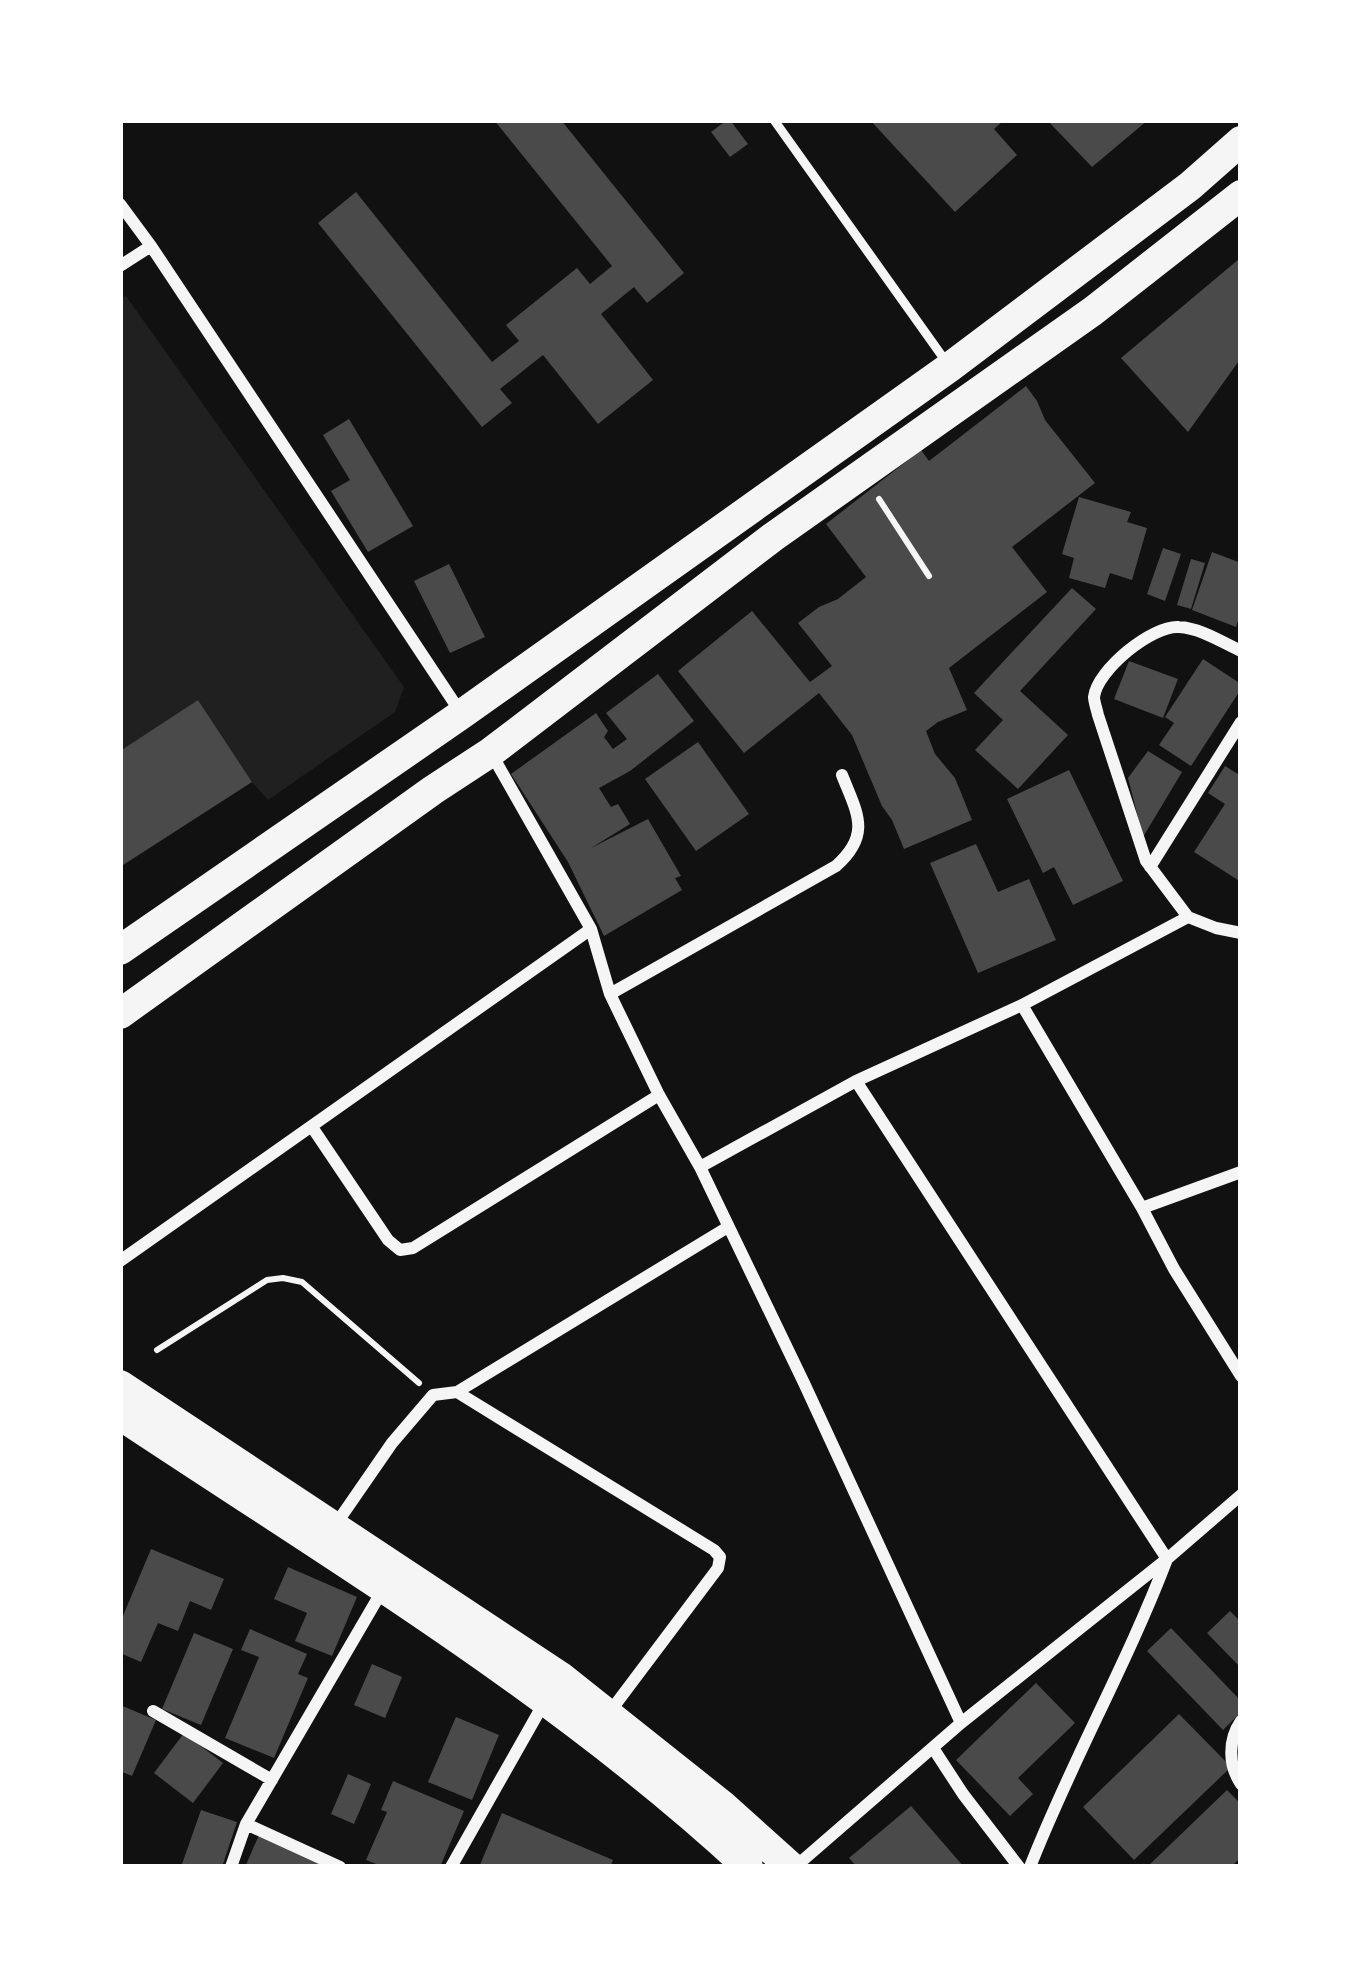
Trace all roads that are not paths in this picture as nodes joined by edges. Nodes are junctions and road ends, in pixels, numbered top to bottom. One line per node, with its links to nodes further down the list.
1 (774, 120): 7 (lane)
2 (1241, 141): 7 (main road)
3 (1240, 199): 9 (main road)
4 (120, 205): 5 (street)
5 (151, 246): 6 (street); 11 (street)
6 (120, 266)
7 (950, 368): 8 (main road)
8 (751, 509): 9 (main road); 11 (main road)
9 (773, 538): 13 (main road)
10 (1241, 651): 15 (street)
11 (462, 714): 19 (main road)
12 (1241, 722): 15 (street)
13 (491, 752): 17 (street); 22 (main road)
14 (842, 775): 20 (street)
15 (1150, 867): 16 (street)
16 (1188, 917): 18 (street); 21 (street)
17 (591, 929): 20 (street); 25 (street)
18 (1241, 933)
19 (120, 950)
20 (610, 994): 24 (street)
21 (1022, 1005): 23 (street); 28 (street)
22 (120, 1014)
23 (856, 1081): 26 (street); 37 (street)
24 (659, 1095): 25 (street); 26 (street)
25 (313, 1127): 30 (street)
26 (700, 1167): 29 (street)
27 (1241, 1172): 28 (street)
28 (1142, 1208): 31 (street)
29 (728, 1228): 33 (street); 43 (street)
30 (120, 1261)
31 (1241, 1376)
32 (120, 1385): 36 (main road)
33 (457, 1392): 36 (street); 41 (street)
34 (120, 1414): 38 (main road)
35 (1241, 1495): 37 (street)
36 (334, 1527): 41 (main road)
37 (1167, 1559): 43 (street); 54 (street)
38 (382, 1590): 39 (main road); 45 (street)
39 (546, 1700): 50 (street); 51 (main road)
40 (153, 1711): 45 (street)
41 (608, 1714): 52 (main road)
42 (1241, 1721): 46 (street)
43 (961, 1723): 44 (street)
44 (933, 1748): 52 (street); 53 (street)
45 (272, 1780): 47 (street)
46 (1241, 1784)
47 (246, 1824): 48 (street); 49 (street)
48 (231, 1867)
49 (340, 1867)
50 (451, 1867)
51 (748, 1867)
52 (793, 1867)
53 (1019, 1867)
54 (1030, 1867)

